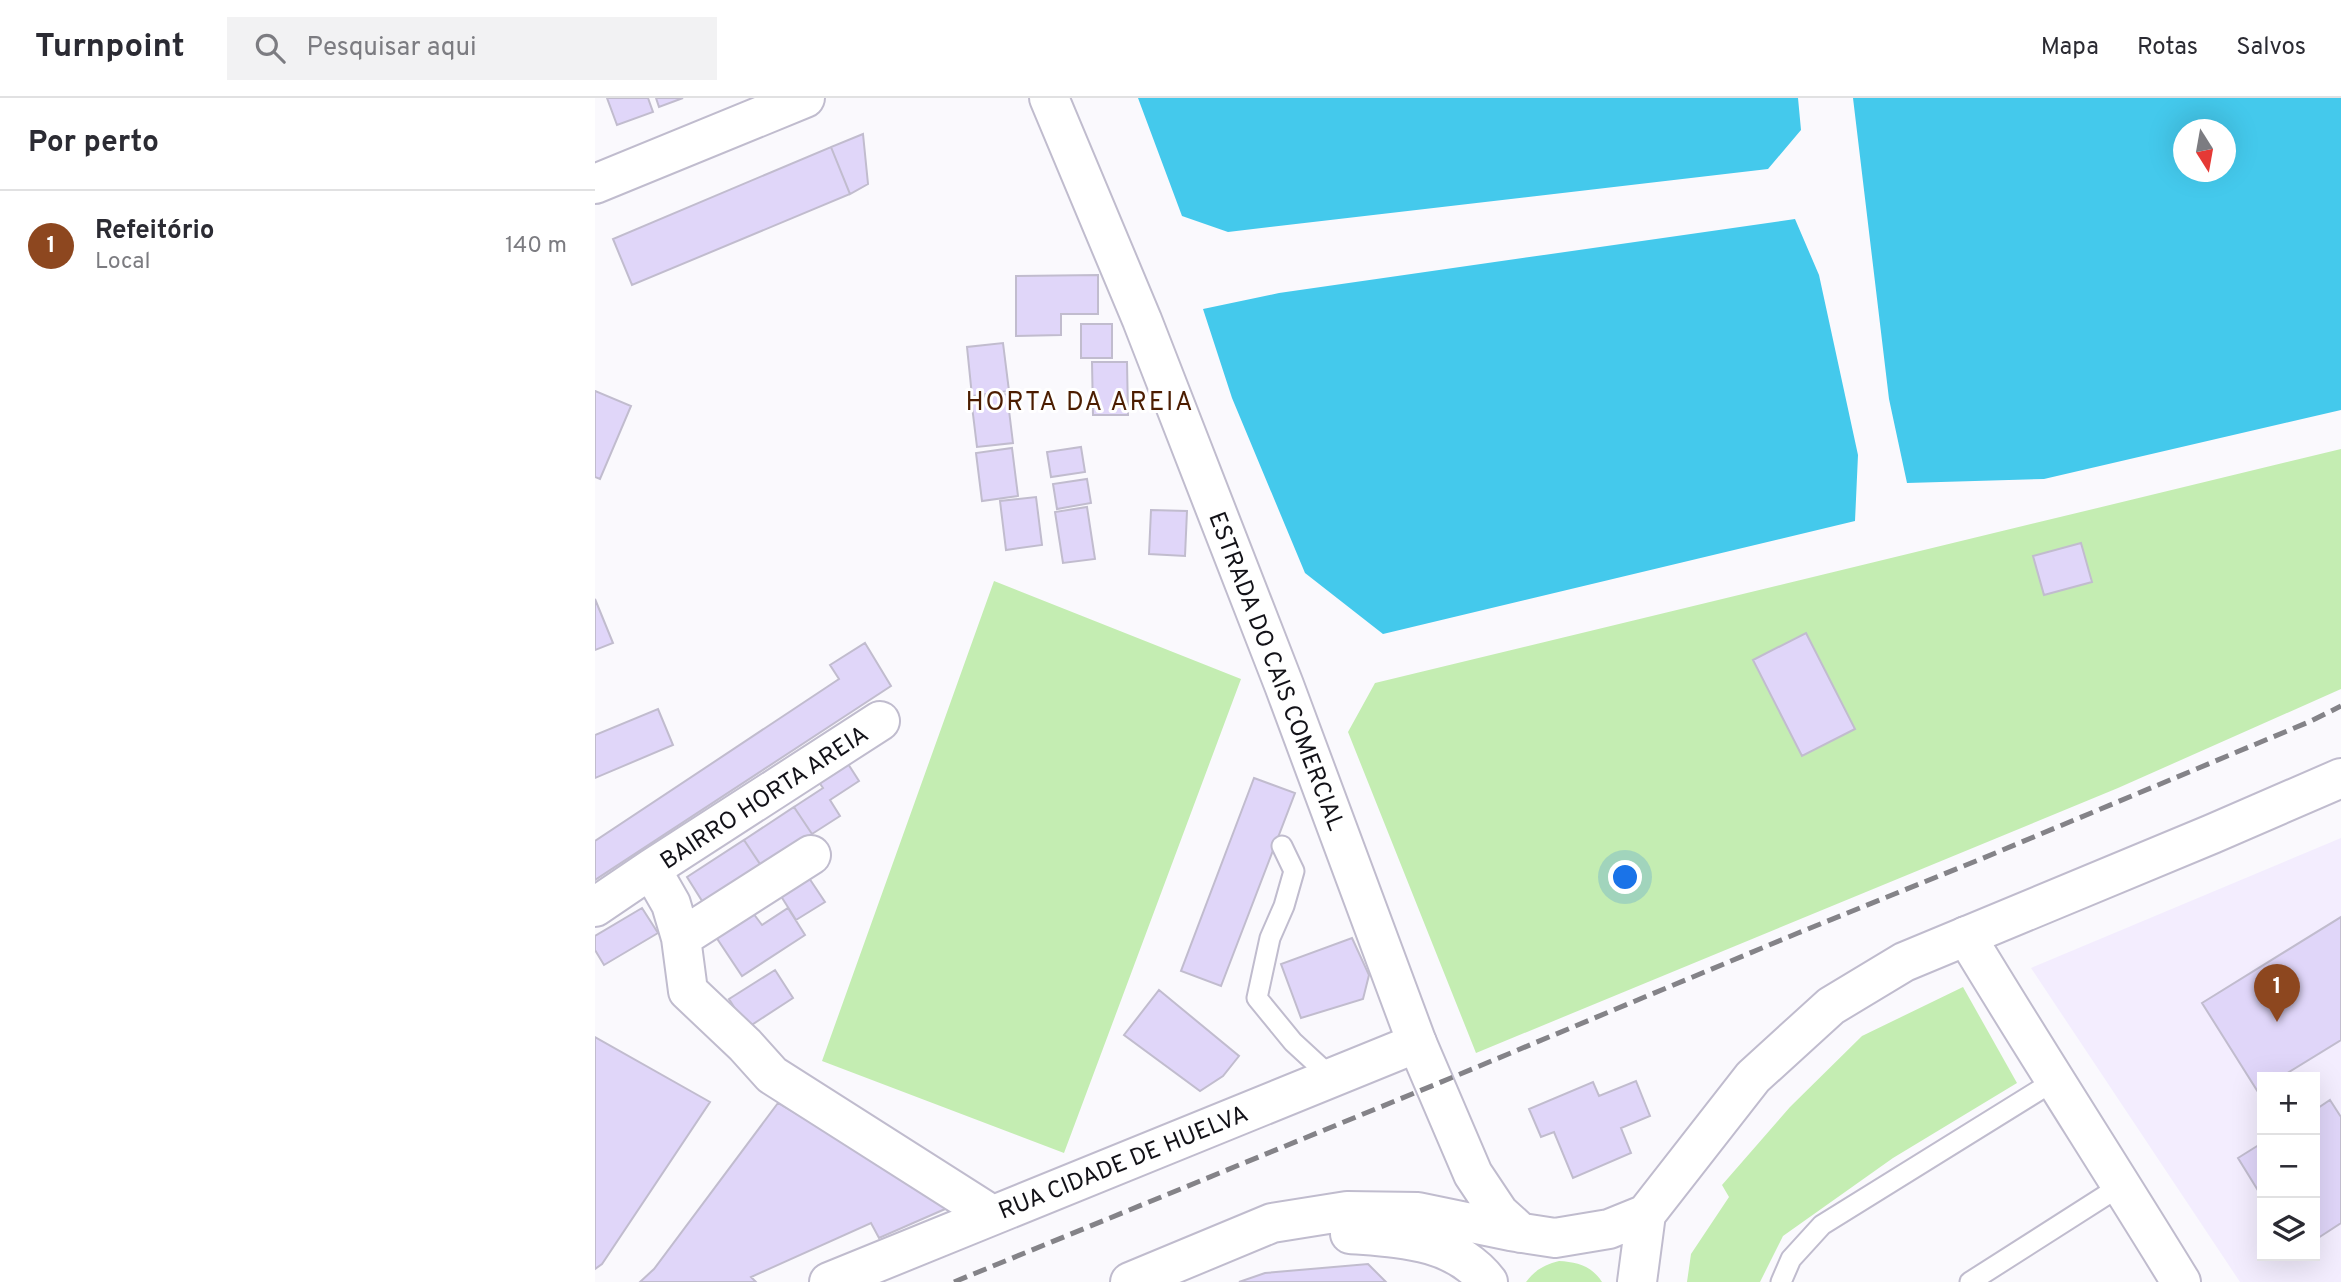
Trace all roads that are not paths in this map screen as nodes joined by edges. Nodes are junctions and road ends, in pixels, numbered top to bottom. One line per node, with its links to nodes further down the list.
1 (805, 98): 3 (street)
2 (1049, 98): 12 (street, ESTRADA DO CAIS COMERCIAL)
3 (595, 184)
4 (880, 721): 8 (street, BAIRRO HORTA AREIA)
5 (2341, 778): 10 (street)
6 (1282, 846): 13 (lane)
7 (811, 855): 11 (street)
8 (651, 869): 9 (street); 11 (street, BAIRRO HORTA AREIA)
9 (595, 907)
10 (1966, 936): 14 (street); 16 (street)
11 (681, 938): 17 (street, BAIRRO HORTA AREIA)
12 (1417, 1043): 13 (street, RUA CIDADE DE HUELVA); 18 (street, ESTRADA DO CAIS COMERCIAL)
13 (1331, 1077): 17 (street, RUA CIDADE DE HUELVA)
14 (2054, 1081): 15 (street); 25 (lane)
15 (2122, 1185): 26 (lane); 27 (street)
16 (1646, 1214): 18 (street); 24 (street)
17 (992, 1215): 20 (street, RUA CIDADE DE HUELVA)
18 (1548, 1236): 19 (street); 23 (street); 24 (street)
19 (1195, 1255): 21 (street); 22 (street)
20 (829, 1282)
21 (1130, 1282)
22 (1488, 1282)
23 (1500, 1282)
24 (1634, 1282)
25 (1781, 1282)
26 (1971, 1282)
27 (2181, 1282)

